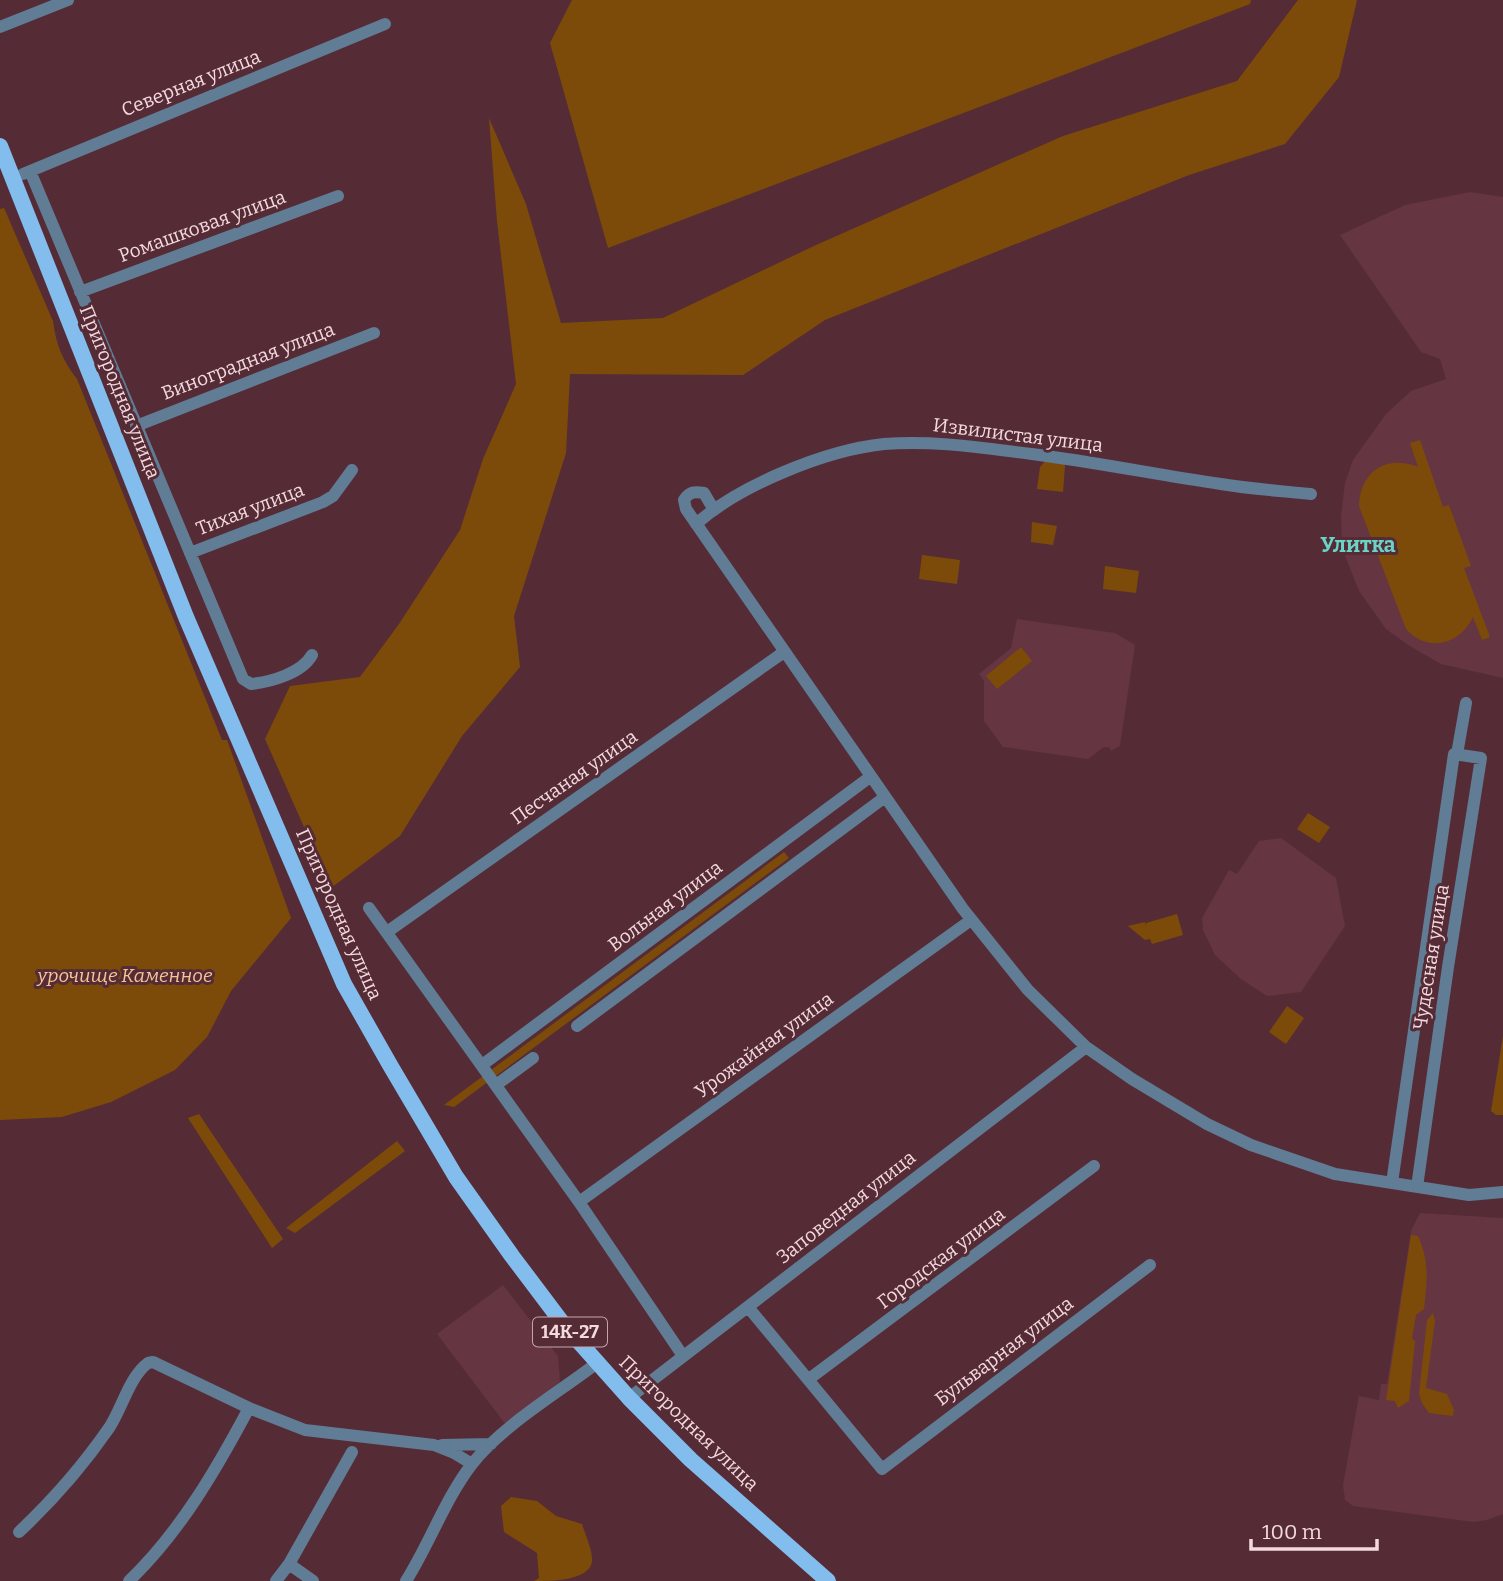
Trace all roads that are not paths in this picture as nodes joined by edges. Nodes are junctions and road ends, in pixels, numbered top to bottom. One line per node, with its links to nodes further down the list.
1 (68, 0): 3 (street)
2 (385, 24): 5 (street, Северная улица)
3 (0, 27)
4 (0, 146): 6 (main road, Пригородная улица)
5 (30, 171): 6 (street, Северная улица); 8 (street, Пригородная улица)
6 (12, 178): 40 (main road, Пригородная улица / 14К-27)
7 (338, 196): 8 (street, Ромашковая улица)
8 (80, 292): 10 (street, Пригородная улица)
9 (374, 333): 10 (street, Виноградная улица)
10 (136, 426): 15 (street, Пригородная улица)
11 (352, 470): 15 (street, Тихая улица)
12 (1311, 495): 13 (street, Извилистая улица)
13 (715, 510): 14 (street, Извилистая улица); 14 (street)
14 (696, 524): 16 (street)
15 (190, 553): 17 (street, Пригородная улица)
16 (784, 652): 20 (street); 24 (street, Песчаная улица)
17 (312, 655)
18 (1466, 703): 19 (street, Чудесная улица)
19 (1457, 754): 30 (street, Чудесная улица); 31 (street, Чудесная улица)
20 (870, 777): 21 (street); 28 (street, Вольная улица)
21 (885, 797): 23 (street); 25 (street)
22 (369, 908): 24 (street)
23 (971, 920): 26 (street); 36 (street, Урожайная улица)
24 (387, 932): 28 (street)
25 (576, 1026)
26 (1086, 1047): 33 (street); 38 (street, Заповедная улица)
27 (533, 1058): 29 (street)
28 (482, 1065): 29 (street)
29 (496, 1085): 36 (street)
30 (1396, 1158): 31 (street); 33 (street, Чудесная улица)
31 (1420, 1160): 34 (street, Чудесная улица)
32 (1094, 1166): 41 (street, Городская улица)
33 (1392, 1183): 34 (street)
34 (1417, 1187): 35 (street)
35 (1503, 1192)
36 (579, 1202): 39 (street)
37 (1150, 1265): 41 (street, Бульварная улица)
38 (748, 1307): 39 (street, Заповедная улица); 41 (street)
39 (683, 1356): 42 (street, Заповедная улица)
40 (597, 1363): 42 (main road, Пригородная улица / 14К-27); 44 (street)
41 (809, 1379)
42 (629, 1398): 54 (main road, Пригородная улица / 14К-27)
43 (249, 1408): 45 (street); 48 (street); 50 (street)
44 (491, 1444): 45 (street); 47 (street)
45 (434, 1445): 47 (street)
46 (352, 1452): 49 (street)
47 (472, 1464): 53 (street)
48 (19, 1532)
49 (289, 1564): 51 (street); 52 (street)
50 (129, 1581)
51 (276, 1581)
52 (313, 1581)
53 (406, 1581)
54 (828, 1581)

